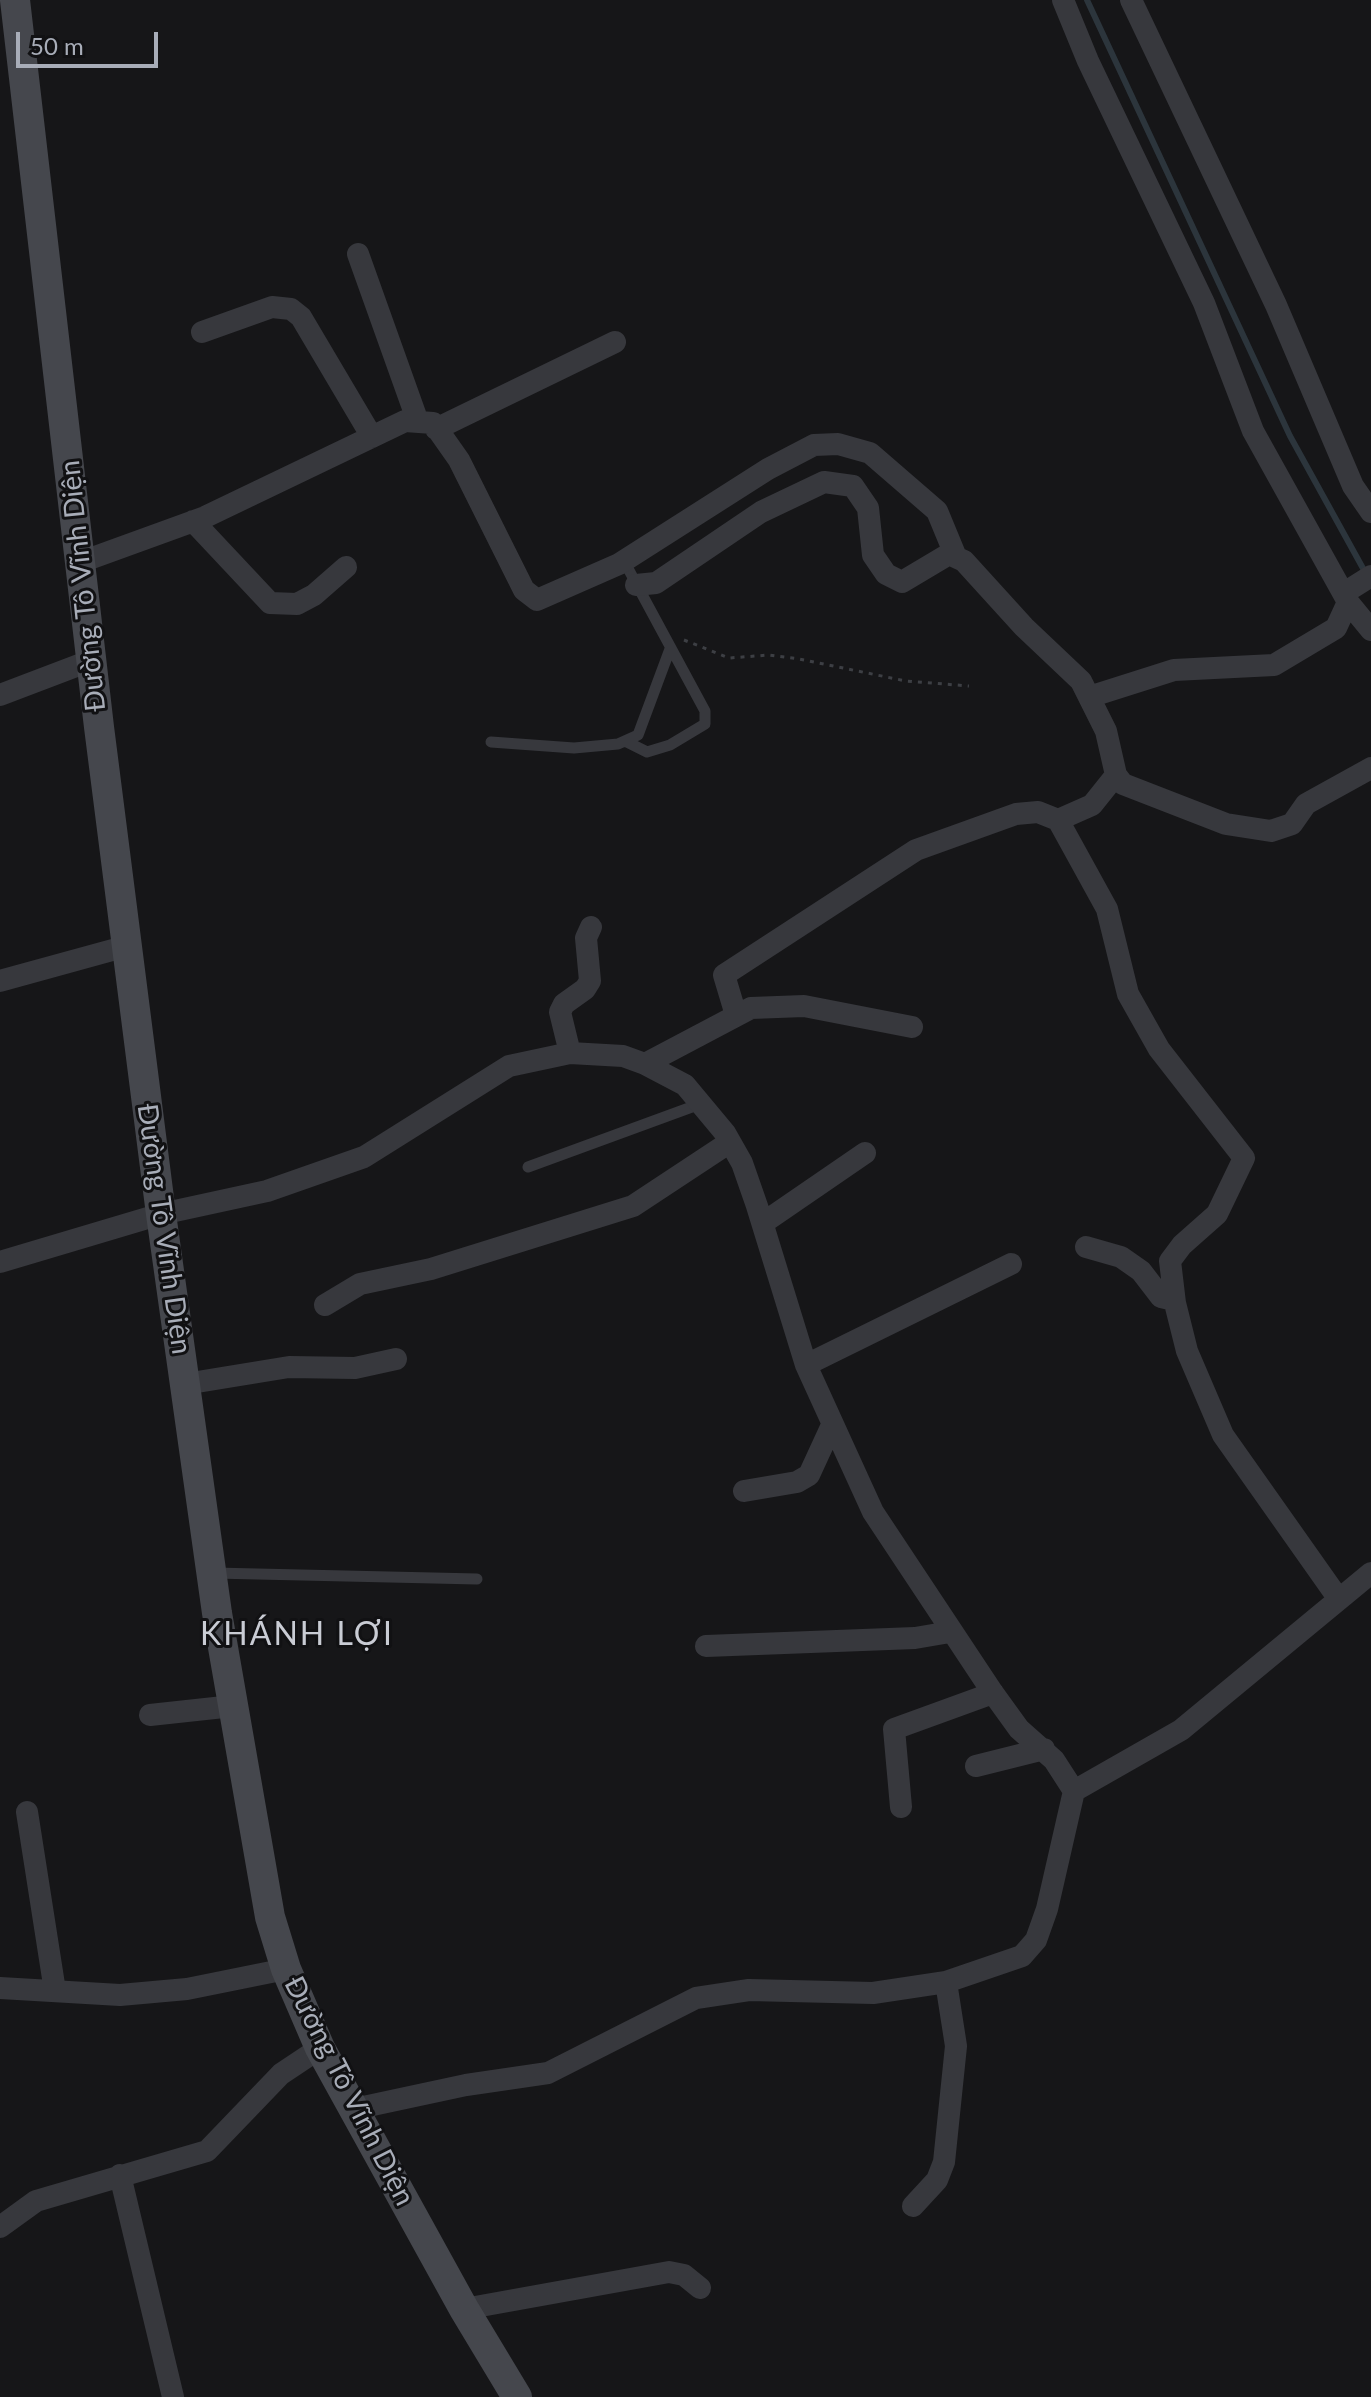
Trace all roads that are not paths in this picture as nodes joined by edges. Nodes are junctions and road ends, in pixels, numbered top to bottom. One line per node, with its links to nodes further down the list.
1 (15, 0): 13 (main road, Đường Tô Vĩnh Diện)
2 (1063, 0): 16 (street)
3 (1131, 0): 9 (street)
4 (358, 254): 7 (street)
5 (202, 332): 8 (street)
6 (615, 342): 7 (street)
7 (427, 426): 8 (street); 12 (street)
8 (372, 437): 10 (street)
9 (1371, 512)
10 (193, 521): 13 (street); 14 (street)
11 (956, 557): 12 (street); 15 (street); 21 (street)
12 (624, 561): 15 (lane)
13 (81, 562): 19 (main road, Đường Tô Vĩnh Diện)
14 (346, 567)
15 (636, 585): 18 (lane)
16 (1354, 590): 17 (street); 21 (street)
17 (1371, 630)
18 (670, 649): 22 (lane); 22 (lane)
19 (92, 660): 20 (street); 28 (main road, Đường Tô Vĩnh Diện)
20 (0, 695)
21 (1089, 697): 25 (street)
22 (625, 741): 23 (lane)
23 (491, 742)
24 (1371, 768): 25 (street)
25 (1116, 775): 26 (street)
26 (1058, 820): 30 (street); 43 (street)
27 (591, 927): 32 (street)
28 (127, 946): 29 (street); 38 (main road, Đường Tô Vĩnh Diện)
29 (0, 981)
30 (736, 1015): 31 (street); 33 (street)
31 (912, 1027)
32 (570, 1053): 33 (street); 38 (street)
33 (645, 1064): 34 (street)
34 (700, 1104): 35 (street); 37 (lane)
35 (730, 1142): 39 (street); 44 (street)
36 (865, 1153): 39 (street)
37 (528, 1167)
38 (161, 1214): 41 (street); 47 (main road, Đường Tô Vĩnh Diện)
39 (763, 1223): 46 (street)
40 (1086, 1247): 43 (street)
41 (0, 1262)
42 (1011, 1264): 46 (street)
43 (1174, 1300): 53 (street)
44 (325, 1305)
45 (396, 1359): 47 (street)
46 (806, 1365): 48 (street)
47 (185, 1384): 50 (main road, Đường Tô Vĩnh Diện)
48 (832, 1425): 49 (street); 54 (street)
49 (744, 1491)
50 (212, 1573): 52 (lane); 57 (main road, Đường Tô Vĩnh Diện)
51 (1371, 1573): 53 (street)
52 (477, 1579)
53 (1338, 1598): 61 (street)
54 (950, 1632): 55 (street); 56 (street)
55 (706, 1646)
56 (993, 1693): 59 (street); 62 (street)
57 (233, 1706): 58 (street); 64 (main road, Đường Tô Vĩnh Diện)
58 (150, 1715)
59 (1044, 1749): 60 (street); 61 (street)
60 (976, 1766)
61 (1074, 1791): 65 (street)
62 (901, 1807)
63 (27, 1812): 67 (street)
64 (286, 1969): 67 (street); 68 (main road, Đường Tô Vĩnh Diện)
65 (946, 1982): 69 (street); 71 (street)
66 (0, 1988): 67 (street)
67 (55, 1991)
68 (320, 2048): 69 (main road, Đường Tô Vĩnh Diện); 70 (street)
69 (354, 2109): 74 (main road, Đường Tô Vĩnh Diện)
70 (120, 2175): 72 (street); 75 (street)
71 (913, 2206)
72 (0, 2227)
73 (700, 2288): 74 (street)
74 (464, 2309): 76 (main road, Đường Tô Vĩnh Diện)
75 (173, 2397)
76 (517, 2397)

